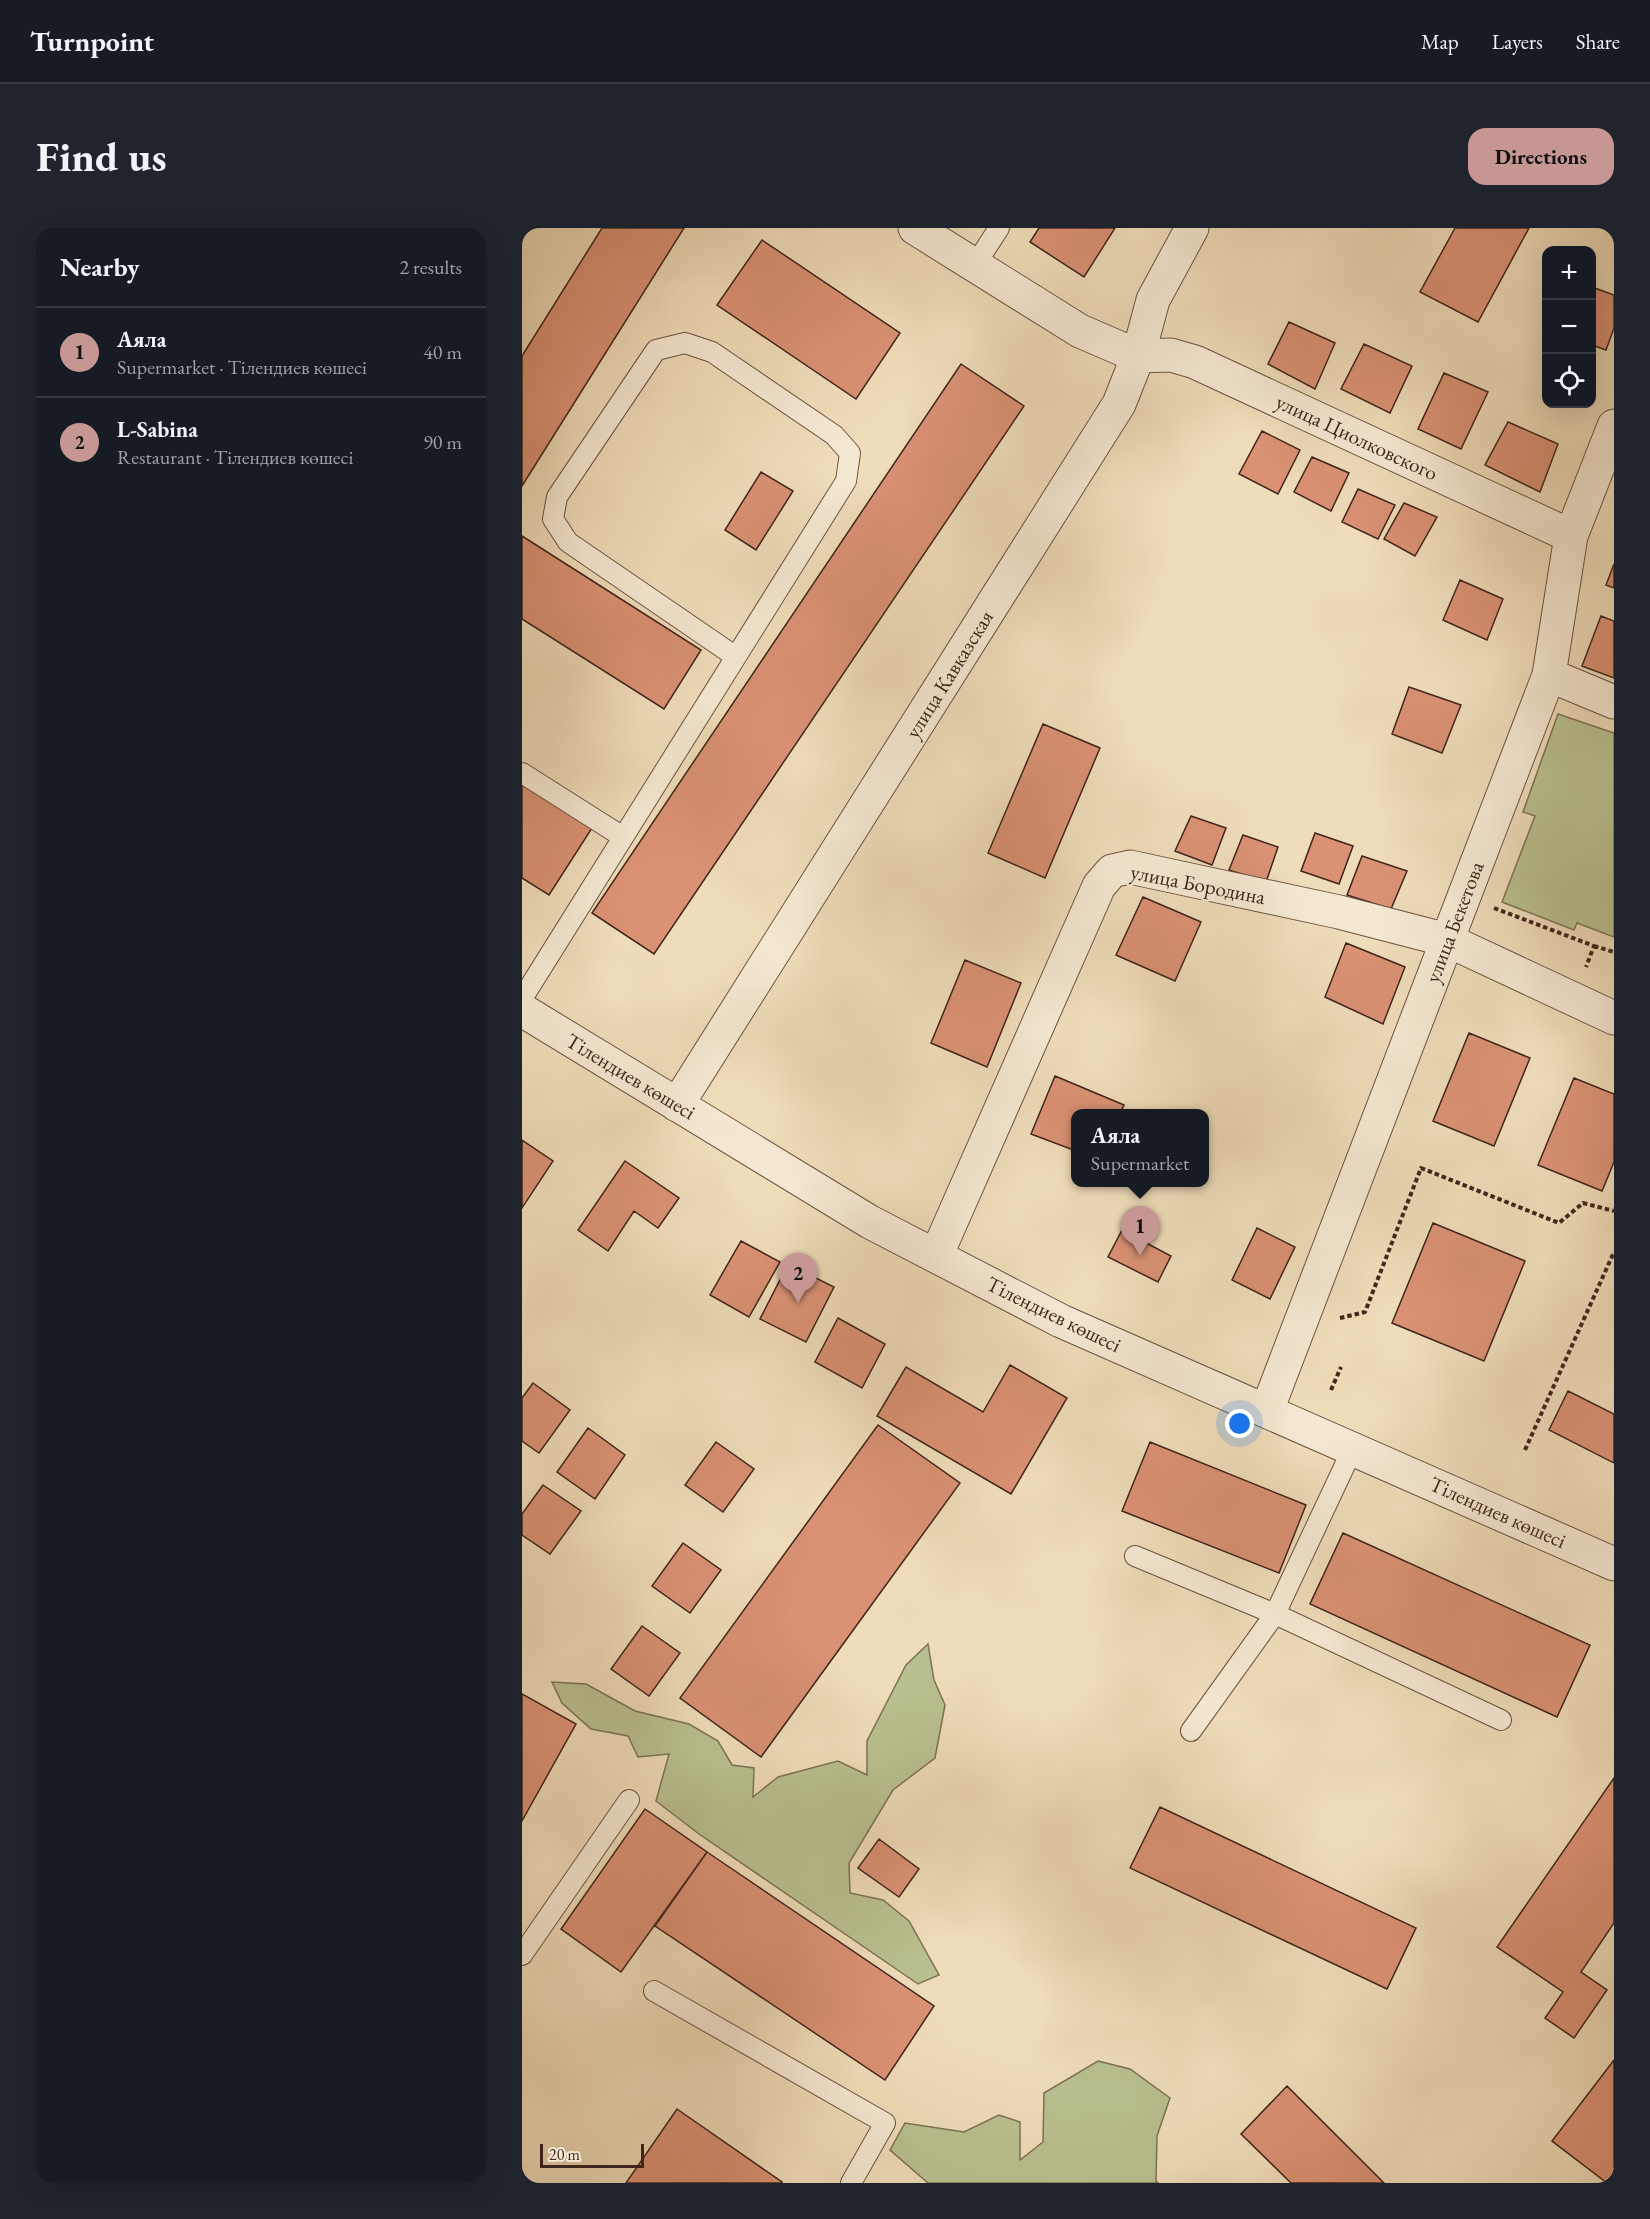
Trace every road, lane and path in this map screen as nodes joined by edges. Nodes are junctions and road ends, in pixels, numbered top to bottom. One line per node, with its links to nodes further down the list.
1 (915, 228): 4 (street)
2 (999, 228): 4 (lane)
3 (1192, 228): 5 (street, улица Кавказская)
4 (975, 265): 5 (street)
5 (1138, 356): 7 (street, улица Циолковского); 21 (street, улица Кавказская)
6 (1614, 426): 7 (street, улица Бекетова)
7 (1571, 536): 9 (street, улица Бекетова)
8 (736, 657): 8 (lane); 12 (lane)
9 (1549, 675): 10 (street); 14 (street, улица Бекетова)
10 (1614, 702)
11 (522, 773): 12 (lane)
12 (622, 837): 18 (lane)
13 (1495, 896): 15 (path)
14 (1447, 940): 20 (street, улица Бородина); 24 (street, улица Бородина); 28 (street, улица Бекетова)
15 (1594, 946): 16 (path); 17 (path)
16 (1614, 952)
17 (1585, 971)
18 (522, 999)
19 (522, 1010): 21 (street, Тілендиев көшесі)
20 (1614, 1018)
21 (677, 1105): 24 (street, Тілендиев көшесі)
22 (1614, 1211): 25 (path)
23 (1614, 1252): 30 (path)
24 (936, 1256): 28 (street, Тілендиев көшесі)
25 (1329, 1321)
26 (1341, 1367): 27 (path)
27 (1331, 1390)
28 (1267, 1410): 29 (street, Тілендиев көшесі)
29 (1353, 1448): 32 (street, Тілендиев көшесі); 33 (lane)
30 (1525, 1450)
31 (1135, 1556): 33 (lane)
32 (1614, 1564)
33 (1275, 1614): 34 (lane); 35 (lane)
34 (1501, 1720)
35 (1191, 1731)
36 (629, 1800): 37 (lane)
37 (522, 1955)
38 (654, 1991): 39 (lane)
39 (851, 2183)

